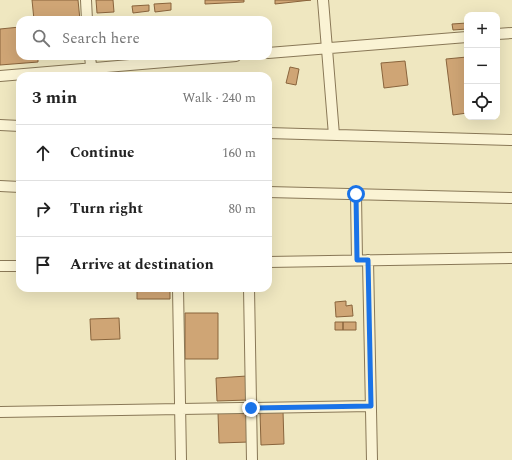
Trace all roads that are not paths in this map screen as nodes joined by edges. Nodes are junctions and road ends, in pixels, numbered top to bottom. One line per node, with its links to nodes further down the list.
1 (86, 0): 3 (street)
2 (323, 0): 7 (street)
3 (87, 16)
4 (512, 33): 5 (street)
5 (500, 34)
6 (464, 37): 7 (street)
7 (327, 48): 8 (street); 17 (street)
8 (272, 53)
9 (90, 60): 11 (street)
10 (200, 60): 11 (street)
11 (92, 72)
12 (16, 75): 13 (street)
13 (0, 76)
14 (0, 125): 15 (street)
15 (16, 126)
16 (272, 133): 17 (street)
17 (334, 135): 18 (street)
18 (512, 140)
19 (0, 186): 20 (street)
20 (16, 187)
21 (272, 192): 22 (street)
22 (356, 194): 23 (street); 25 (street)
23 (512, 198)
24 (512, 258): 26 (street)
25 (357, 260): 26 (street); 27 (street)
26 (368, 260): 32 (street)
27 (272, 262)
28 (0, 266): 29 (street)
29 (16, 266)
30 (178, 292): 34 (street)
31 (249, 292): 33 (street)
32 (371, 406): 33 (street); 38 (street)
33 (251, 408): 34 (street); 37 (street)
34 (180, 409): 35 (street); 36 (street)
35 (0, 412)
36 (181, 460)
37 (252, 460)
38 (372, 460)

